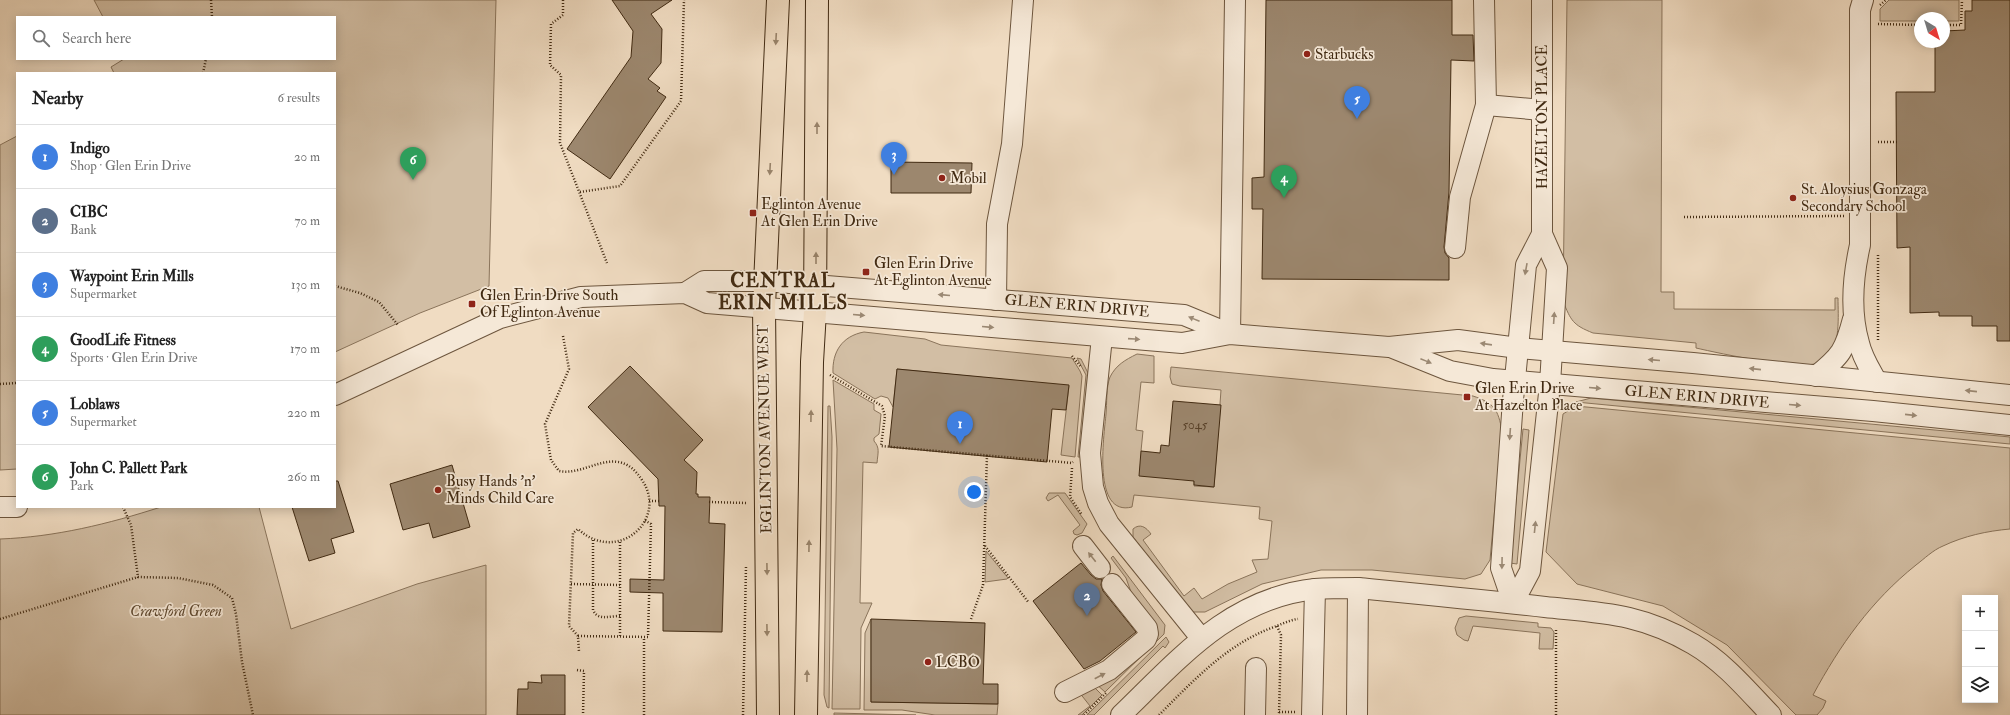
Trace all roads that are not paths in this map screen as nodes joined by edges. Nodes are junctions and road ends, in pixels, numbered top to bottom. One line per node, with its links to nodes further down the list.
1 (778, 0): 12 (main road, EGLINTON AVENUE WEST, one-way to 12)
2 (817, 0): 13 (main road, one-way to 2)
3 (1023, 0): 15 (street)
4 (1235, 0): 19 (street)
5 (1484, 0): 8 (street)
6 (1542, 0): 9 (street, HAZELTON PLACE)
7 (1863, 0): 18 (street)
8 (1486, 105): 9 (street); 11 (street)
9 (1542, 110): 10 (street, HAZELTON PLACE)
10 (1542, 234): 22 (street, HAZELTON PLACE, one-way to 22); 23 (street, HAZELTON PLACE, one-way to 10)
11 (1455, 248)
12 (765, 280): 13 (street, GLEN ERIN DRIVE); 14 (street, GLEN ERIN DRIVE); 16 (main road, EGLINTON AVENUE WEST)
13 (816, 285): 15 (street, GLEN ERIN DRIVE, one-way to 13); 17 (main road)
14 (685, 293): 16 (street, GLEN ERIN DRIVE); 28 (street, GLEN ERIN DRIVE)
15 (996, 300): 19 (street, GLEN ERIN DRIVE, one-way to 15)
16 (764, 306): 17 (street, GLEN ERIN DRIVE); 43 (main road, EGLINTON AVENUE WEST, one-way to 43)
17 (815, 311): 20 (street, GLEN ERIN DRIVE, one-way to 20); 44 (main road, one-way to 17)
18 (1854, 312): 24 (street); 26 (street)
19 (1230, 334): 20 (street, GLEN ERIN DRIVE, one-way to 19); 21 (street, GLEN ERIN DRIVE)
20 (1102, 337): 39 (street)
21 (1389, 347): 22 (street, GLEN ERIN DRIVE, one-way to 21); 25 (street, GLEN ERIN DRIVE, one-way to 25)
22 (1518, 348): 23 (street, GLEN ERIN DRIVE); 25 (street, HAZELTON PLACE)
23 (1553, 351): 24 (street, GLEN ERIN DRIVE, one-way to 23); 27 (street, HAZELTON PLACE)
24 (1816, 376): 26 (street, GLEN ERIN DRIVE)
25 (1515, 381): 27 (street, GLEN ERIN DRIVE); 38 (street, HAZELTON PLACE, one-way to 38)
26 (1877, 382): 29 (street, GLEN ERIN DRIVE, one-way to 26)
27 (1550, 384): 30 (street, GLEN ERIN DRIVE, one-way to 30); 38 (street, HAZELTON PLACE, one-way to 27)
28 (336, 395)
29 (2010, 395)
30 (2010, 425)
31 (16, 506): 32 (street)
32 (0, 507)
33 (1083, 546): 34 (street, one-way to 33)
34 (1100, 568)
35 (1112, 584): 41 (street, one-way to 35)
36 (1358, 588): 37 (street); 38 (street); 47 (street)
37 (1315, 589): 39 (street); 42 (street)
38 (1513, 603): 48 (street)
39 (1201, 638): 45 (street)
40 (1256, 668): 46 (street)
41 (1065, 692)
42 (1305, 713)
43 (768, 715)
44 (806, 715)
45 (1121, 715)
46 (1255, 715)
47 (1357, 715)
48 (1771, 715)

